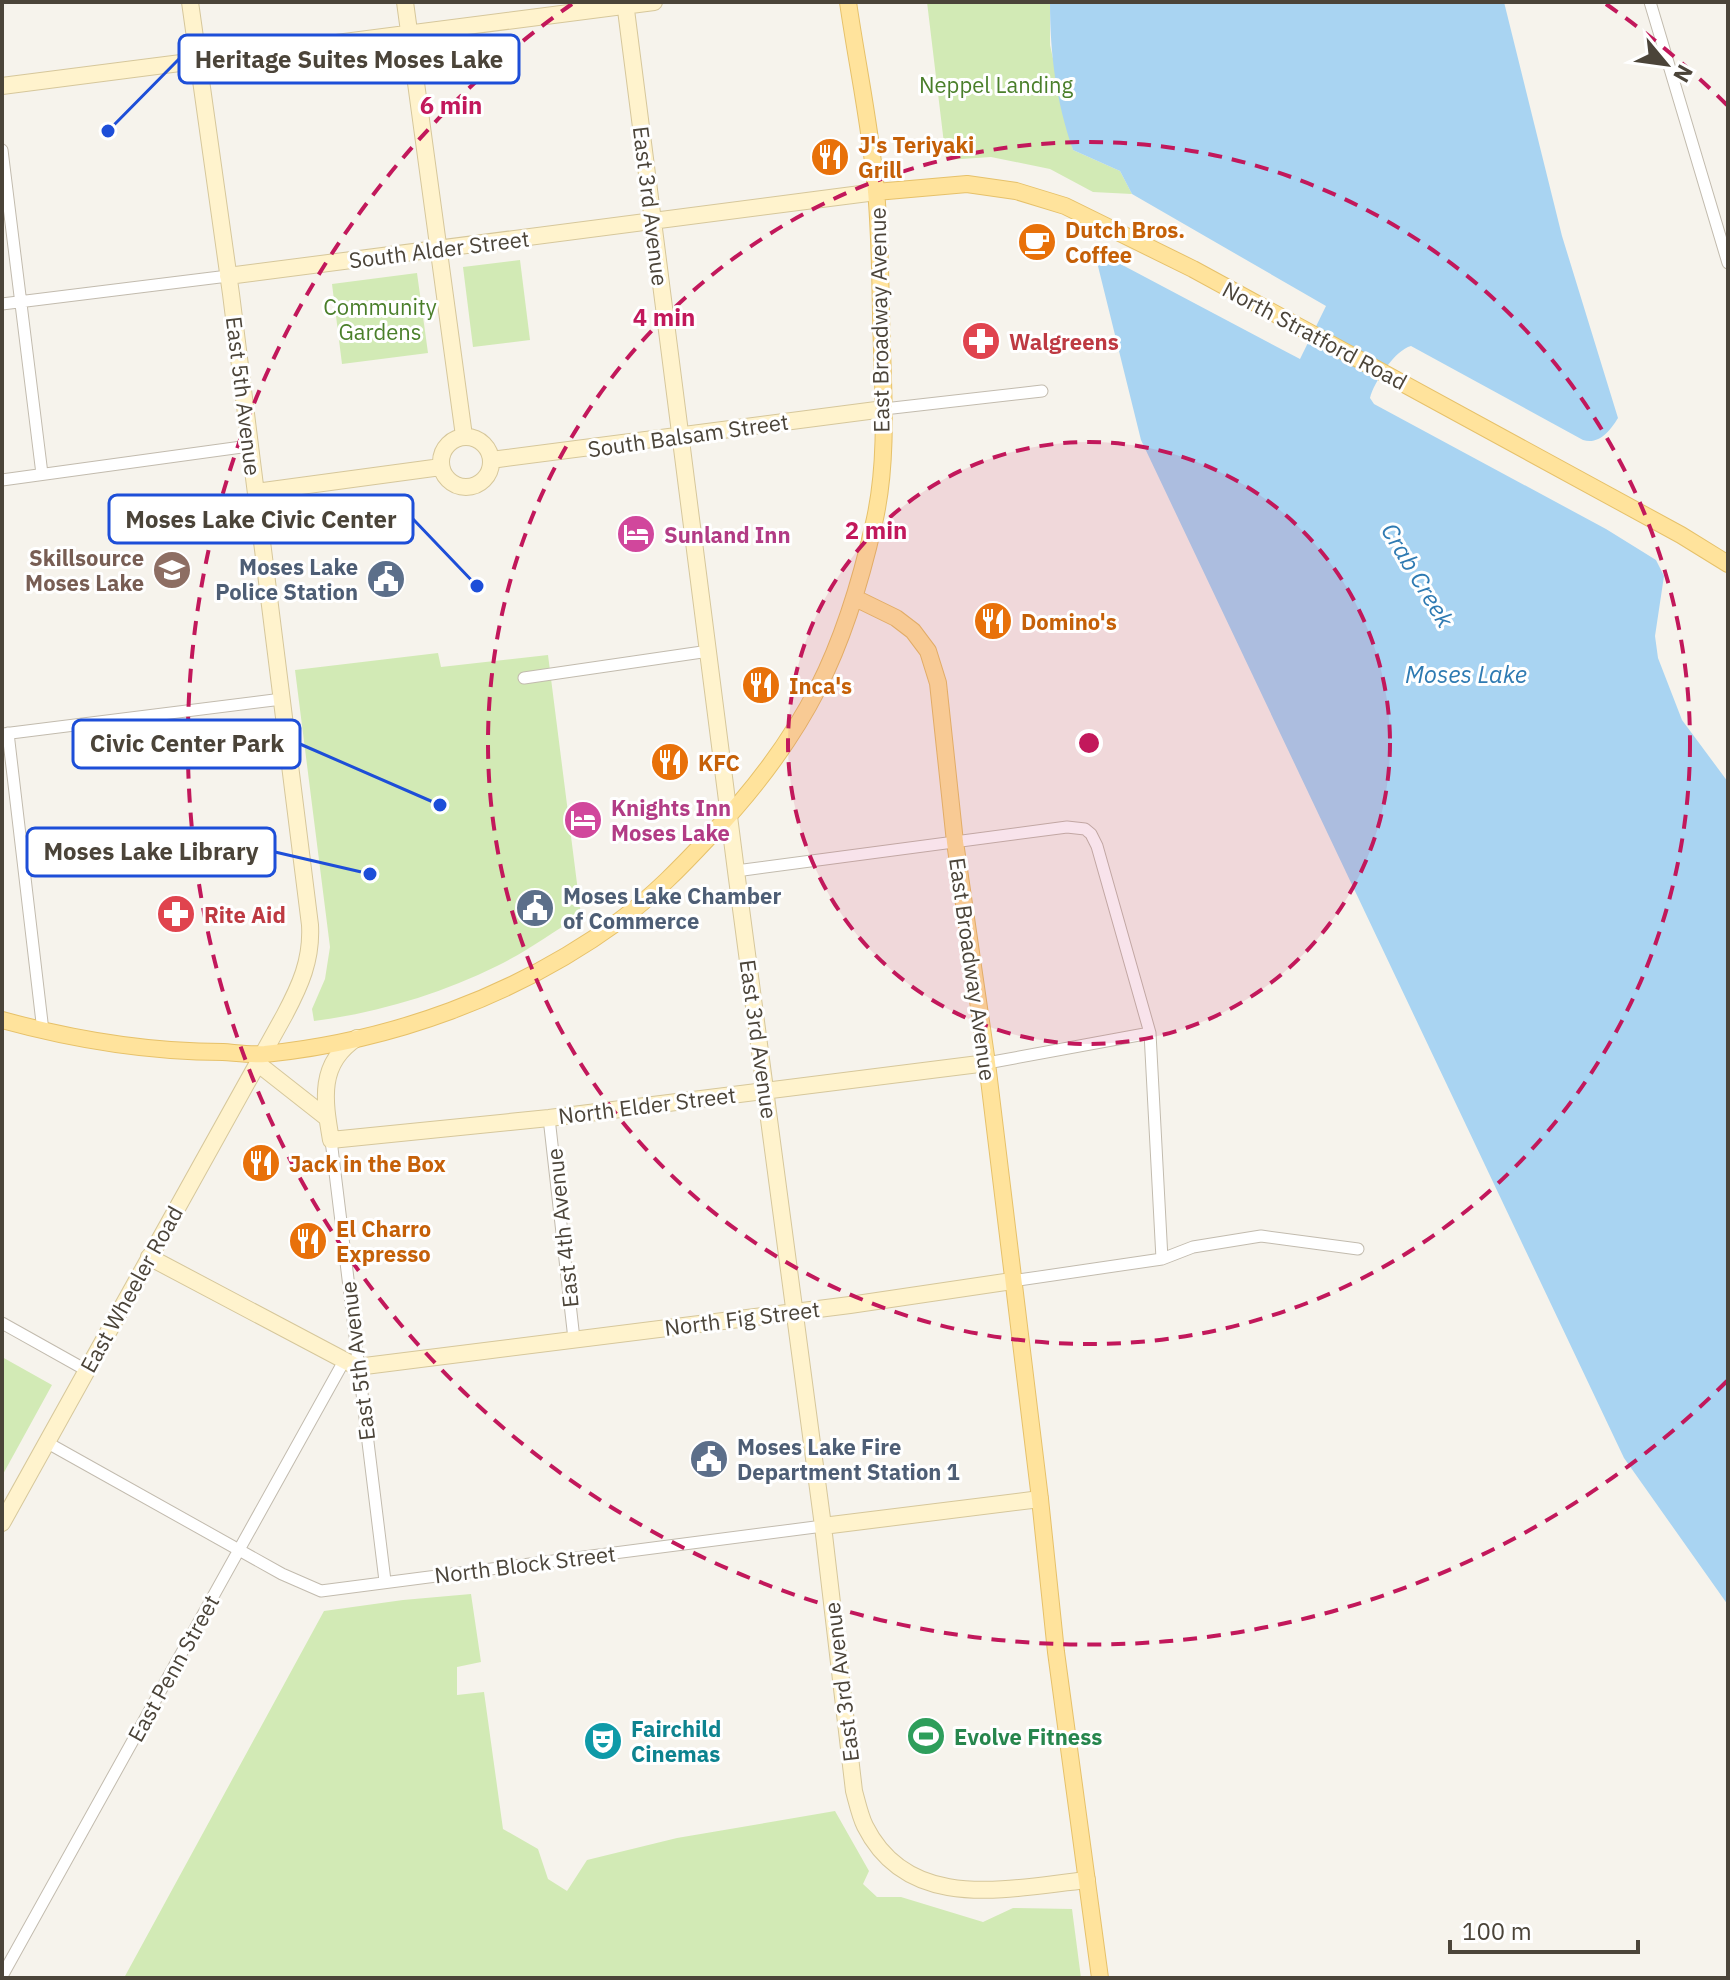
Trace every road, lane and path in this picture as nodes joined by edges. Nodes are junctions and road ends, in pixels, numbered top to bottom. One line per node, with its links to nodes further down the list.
1 (190, 2): 8 (main road, East 5th Avenue)
2 (405, 2): 7 (main road)
3 (654, 2): 6 (main road)
4 (848, 2): 11 (main road, East Broadway Avenue)
5 (1650, 2): 14 (street)
6 (625, 4): 7 (main road); 12 (main road, East 3rd Avenue)
7 (409, 35): 8 (main road); 13 (main road)
8 (198, 60): 9 (main road); 15 (main road, East 5th Avenue)
9 (2, 86)
10 (2, 150): 16 (street)
11 (876, 192): 12 (main road, South Alder Street); 19 (main road, East Broadway Avenue); 28 (main road, North Stratford Road)
12 (653, 222): 13 (main road, South Alder Street); 21 (main road, East 3rd Avenue)
13 (438, 249): 15 (main road, South Alder Street); 20 (main road)
14 (1728, 263)
15 (228, 276): 16 (street, South Alder Street); 22 (main road, East 5th Avenue)
16 (20, 302): 17 (street, South Alder Street); 25 (street)
17 (2, 304)
18 (1042, 391): 19 (street)
19 (884, 409): 21 (main road, South Balsam Street); 29 (main road, East Broadway Avenue)
20 (464, 436): 23 (main road); 24 (main road)
21 (680, 437): 23 (main road, South Balsam Street); 30 (main road, East 3rd Avenue)
22 (249, 446): 25 (street); 27 (main road, East 5th Avenue)
23 (491, 460): 24 (main road)
24 (441, 467): 27 (main road)
25 (42, 474): 26 (street)
26 (2, 480)
27 (256, 492): 32 (main road, East 5th Avenue)
28 (1728, 564)
29 (855, 598): 34 (main road); 35 (main road, East Broadway Avenue)
30 (709, 651): 31 (street); 34 (main road, East 3rd Avenue)
31 (524, 678)
32 (282, 699): 33 (street); 41 (main road, East 5th Avenue)
33 (5, 734): 38 (street)
34 (730, 815): 36 (main road, East 3rd Avenue); 40 (main road)
35 (955, 842): 36 (street); 39 (street); 42 (main road, East Broadway Avenue)
36 (736, 871): 43 (main road, East 3rd Avenue)
37 (2, 1020): 38 (main road)
38 (43, 1031): 41 (main road)
39 (1150, 1033): 42 (street, North Elder Street); 49 (street)
40 (358, 1037): 41 (main road); 44 (main road)
41 (259, 1059): 44 (main road); 48 (main road, East Wheeler Road)
42 (987, 1063): 43 (main road, North Elder Street); 50 (main road, East Broadway Avenue)
43 (766, 1090): 45 (main road, North Elder Street); 51 (main road, East 3rd Avenue)
44 (327, 1118): 46 (main road)
45 (549, 1118): 46 (main road, North Elder Street); 53 (street, East 4th Avenue)
46 (331, 1140): 54 (street, East 5th Avenue)
47 (1358, 1249): 49 (street, North Fig Street)
48 (149, 1257): 54 (main road); 55 (main road, East Wheeler Road)
49 (1162, 1259): 50 (street, North Fig Street)
50 (1012, 1281): 51 (main road, North Fig Street); 57 (main road, East Broadway Avenue)
51 (793, 1311): 53 (main road, North Fig Street); 59 (main road, East 3rd Avenue)
52 (2, 1323): 55 (street)
53 (574, 1339): 54 (main road, North Fig Street)
54 (351, 1364): 60 (street, East Penn Street); 61 (street, East 5th Avenue)
55 (86, 1370): 56 (main road, East Wheeler Road)
56 (46, 1442): 58 (main road, East Wheeler Road); 60 (street, North Block Street)
57 (1040, 1499): 59 (main road, North Block Street); 62 (main road, East Broadway Avenue)
58 (2, 1523)
59 (823, 1526): 61 (street, North Block Street); 62 (main road, East 3rd Avenue)
60 (239, 1550): 61 (street, North Block Street); 63 (street, East Penn Street)
61 (385, 1581)
62 (1087, 1880): 64 (main road, East Broadway Avenue)
63 (2, 1976)
64 (1100, 1978)

